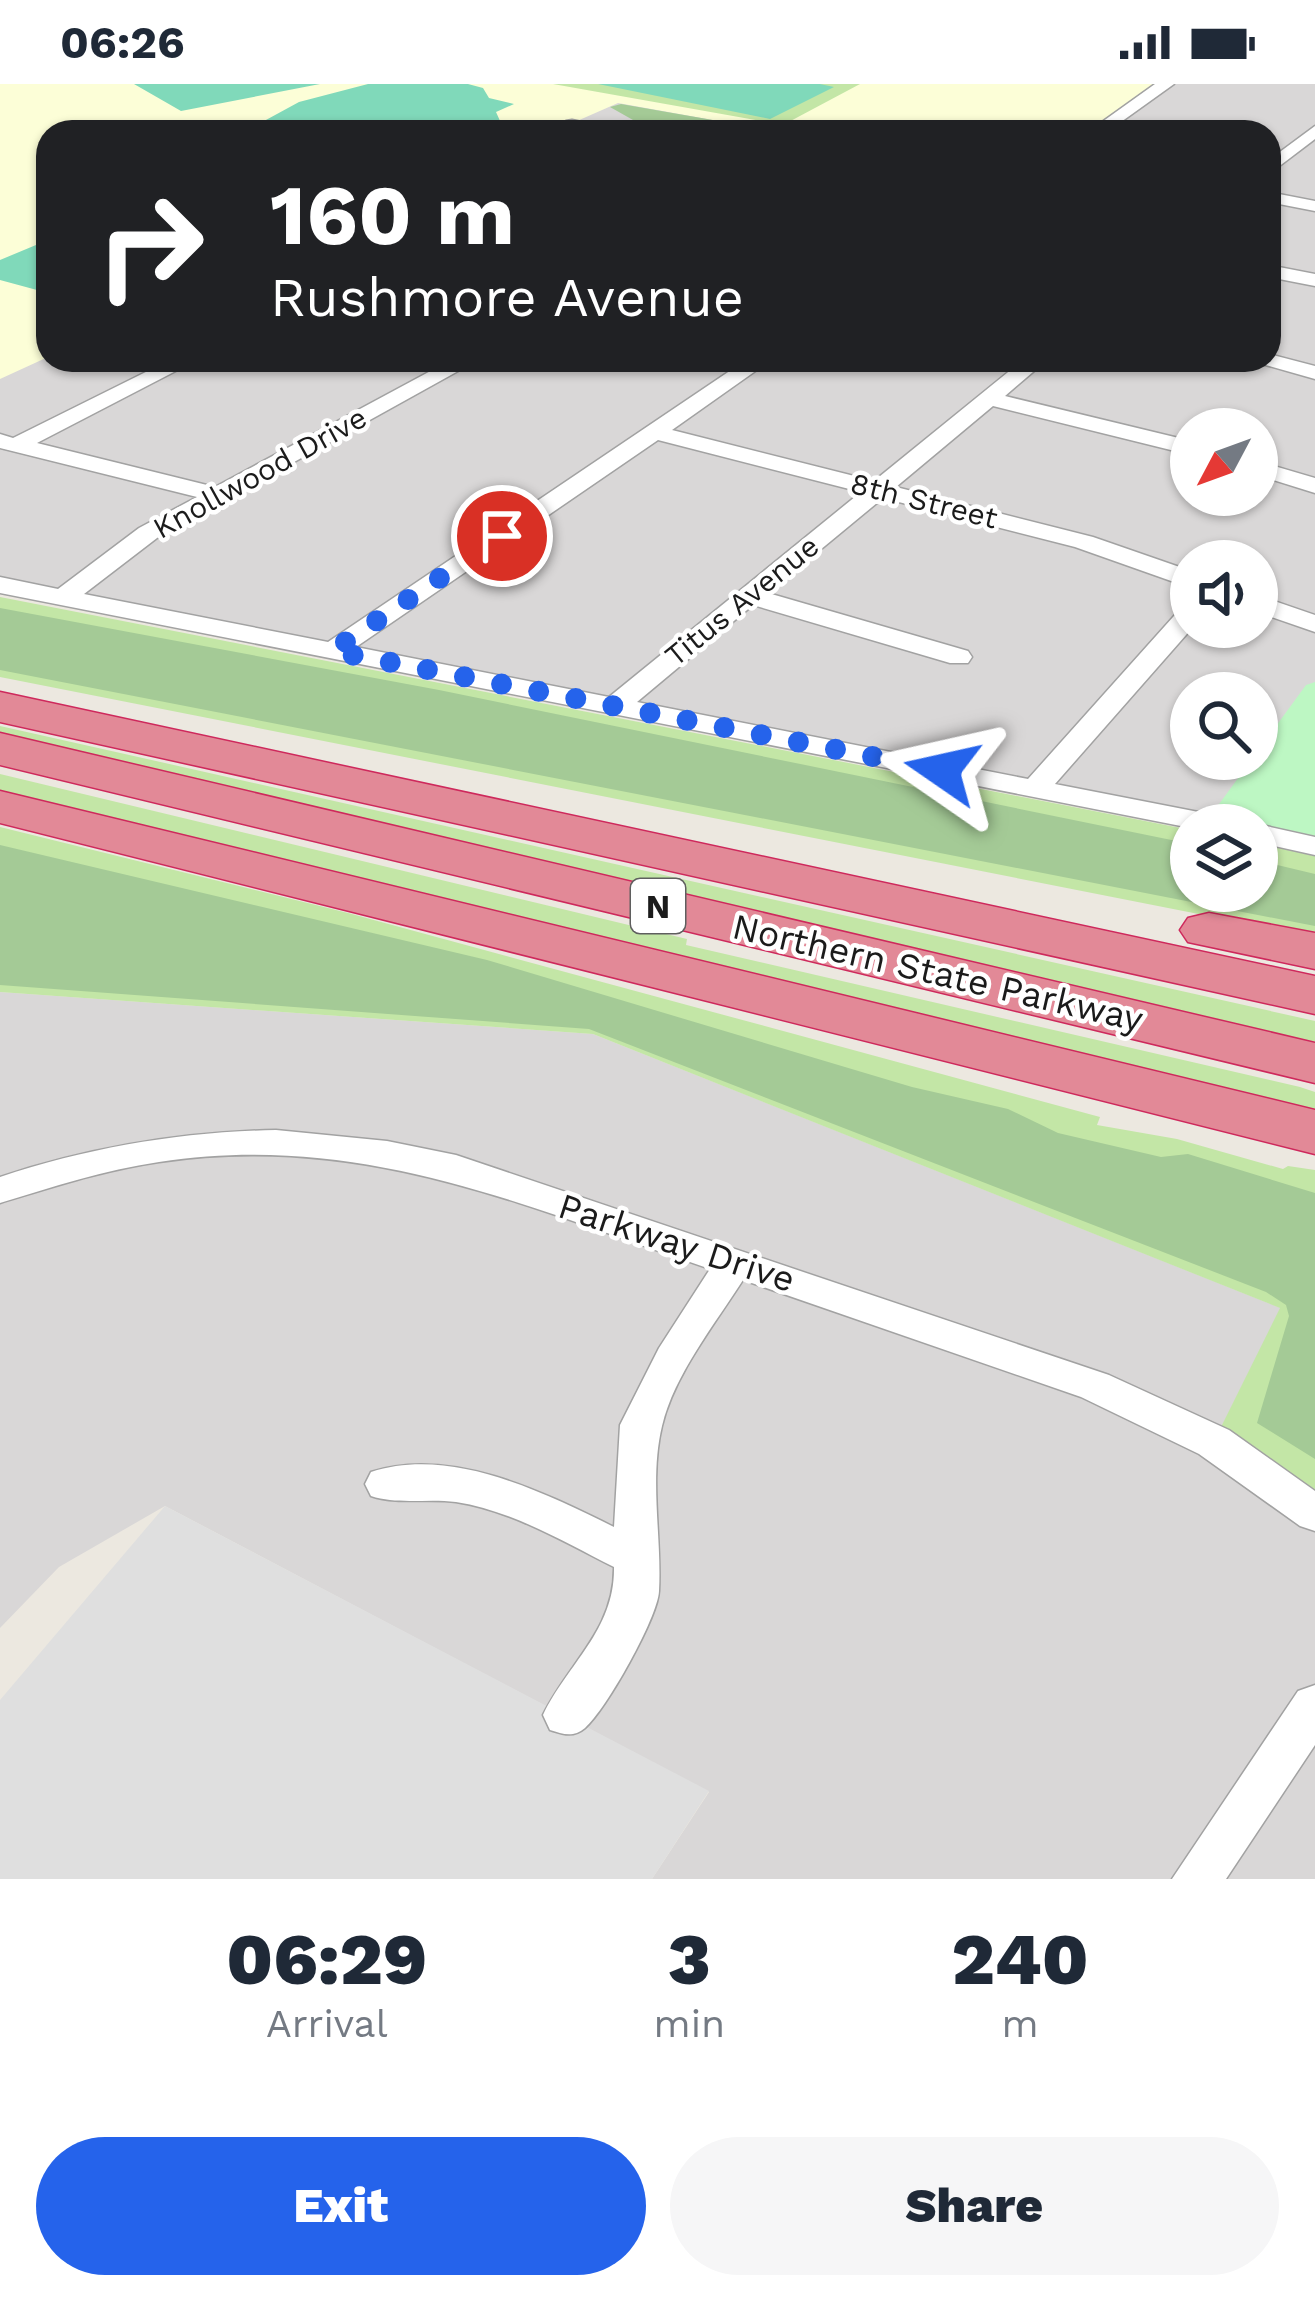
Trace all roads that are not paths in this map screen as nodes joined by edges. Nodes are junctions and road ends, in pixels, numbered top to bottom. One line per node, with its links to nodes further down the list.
1 (1166, 84): 2 (street)
2 (1114, 120)
3 (1315, 131): 4 (street)
4 (1281, 159)
5 (1281, 199): 6 (street)
6 (1315, 206)
7 (1281, 273): 8 (street)
8 (1315, 280)
9 (1281, 363): 14 (street)
10 (160, 372): 17 (street)
11 (444, 372): 22 (street, Knollwood Drive)
12 (742, 372): 16 (street)
13 (1021, 372): 15 (street, Titus Avenue)
14 (1315, 373)
15 (988, 399): 18 (street); 21 (street, Titus Avenue)
16 (655, 432): 21 (street, 8th Street); 30 (street)
17 (8, 443): 22 (street)
18 (1170, 443)
19 (1278, 475): 20 (street)
20 (1315, 486)
21 (878, 489): 23 (street, 8th Street); 25 (street, Titus Avenue)
22 (218, 495): 26 (street, Knollwood Drive)
23 (1170, 573)
24 (0, 585): 26 (street)
25 (749, 596): 31 (street); 33 (street, Titus Avenue)
26 (62, 598): 30 (street)
27 (1278, 611): 28 (street)
28 (1315, 624)
29 (1170, 637): 36 (street)
30 (332, 651): 33 (street)
31 (958, 657)
32 (0, 688): 41 (highway)
33 (615, 706): 36 (street)
34 (0, 707): 43 (highway, Northern State Parkway / N)
35 (0, 749): 44 (highway, Northern State Parkway / N)
36 (1035, 788): 38 (street)
37 (0, 807): 42 (highway)
38 (1170, 815)
39 (1278, 837): 40 (street)
40 (1315, 846)
41 (1315, 951)
42 (752, 992): 45 (highway); 46 (highway)
43 (1315, 995)
44 (1315, 1064)
45 (1315, 1132)
46 (1315, 1153)
47 (0, 1190): 48 (street, Parkway Drive)
48 (735, 1261): 50 (street, Parkway Drive); 51 (street)
49 (386, 1484): 51 (street)
50 (1315, 1514)
51 (639, 1558): 53 (street)
52 (1315, 1706): 54 (street)
53 (567, 1715)
54 (1197, 1879)

